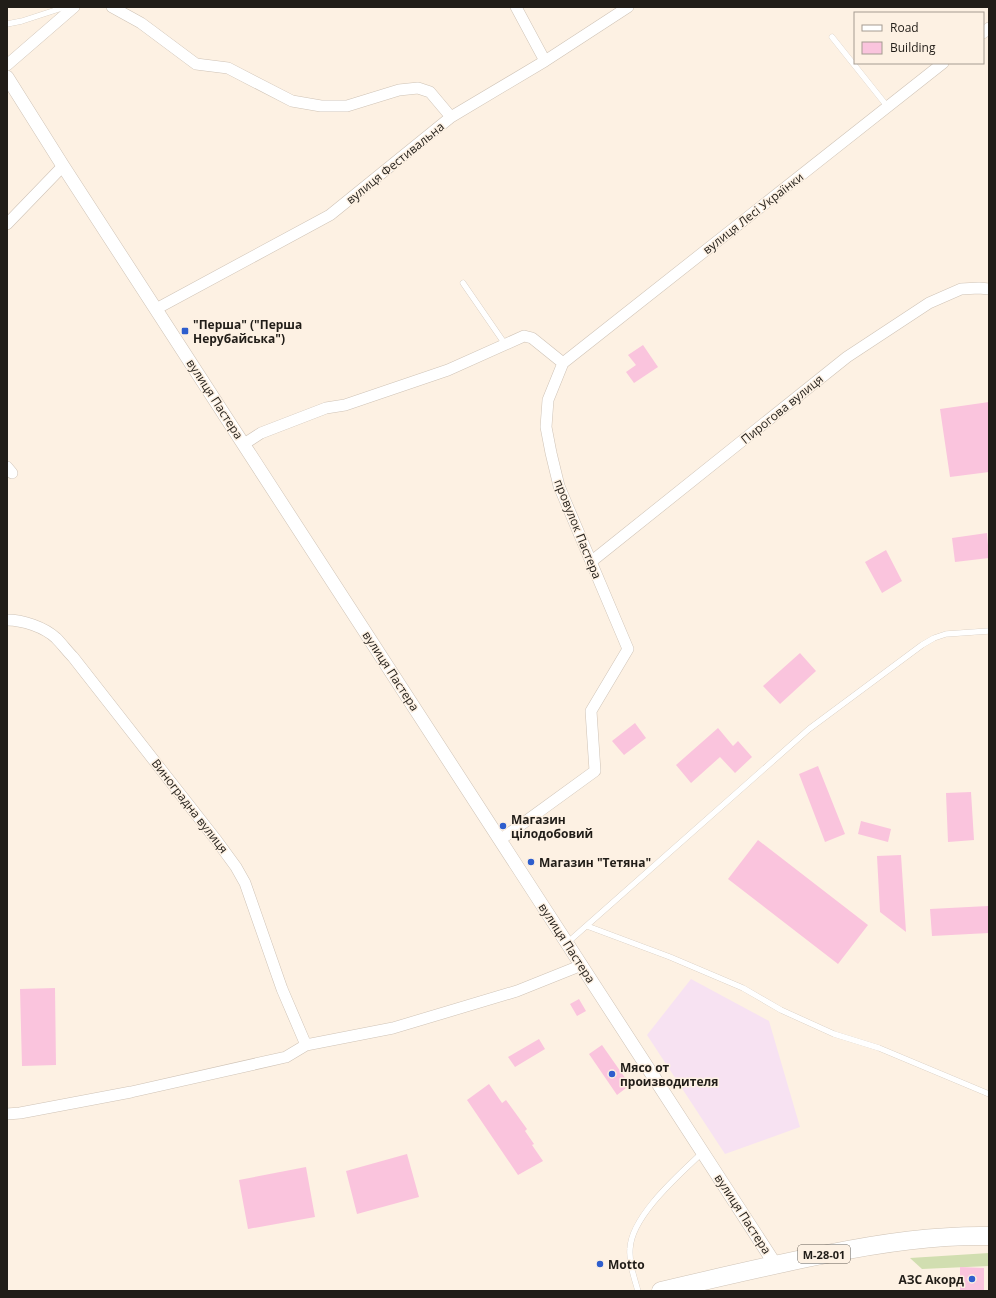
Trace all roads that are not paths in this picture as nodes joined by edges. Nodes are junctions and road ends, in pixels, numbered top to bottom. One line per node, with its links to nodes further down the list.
1 (65, 7): 6 (lane)
2 (74, 7): 10 (street)
3 (112, 7): 13 (street)
4 (516, 7): 8 (street)
5 (628, 7): 8 (street, вулиця Фестивальна)
6 (7, 24)
7 (832, 37): 12 (lane)
8 (545, 61): 13 (street, вулиця Фестивальна)
9 (942, 64): 12 (street, вулиця Лесі Українки)
10 (7, 65)
11 (7, 77): 14 (street, вулиця Пастера)
12 (887, 106): 20 (street, вулиця Лесі Українки)
13 (451, 117): 18 (street, вулиця Фестивальна)
14 (63, 166): 15 (street); 18 (street, вулиця Пастера)
15 (7, 224)
16 (463, 283): 19 (lane)
17 (989, 289): 22 (street, Пирогова вулиця)
18 (156, 309): 21 (street, вулиця Пастера)
19 (505, 344): 20 (street); 21 (street)
20 (563, 363): 22 (street, провулок Пастера)
21 (244, 444): 25 (street, вулиця Пастера)
22 (592, 561): 25 (street, провулок Пастера)
23 (7, 620): 29 (street, Виноградна вулиця)
24 (989, 631): 26 (lane)
25 (500, 840): 27 (street, вулиця Пастера)
26 (587, 926): 27 (lane); 30 (lane)
27 (567, 943): 28 (street, вулиця Пастера)
28 (582, 966): 29 (street); 32 (street, вулиця Пастера)
29 (306, 1045): 31 (street)
30 (989, 1094)
31 (7, 1114)
32 (703, 1152): 34 (street, вулиця Пастера); 35 (lane)
33 (989, 1236): 34 (highway, М-28-01)
34 (775, 1264): 36 (highway, М-28-01)
35 (638, 1291)
36 (662, 1291)

